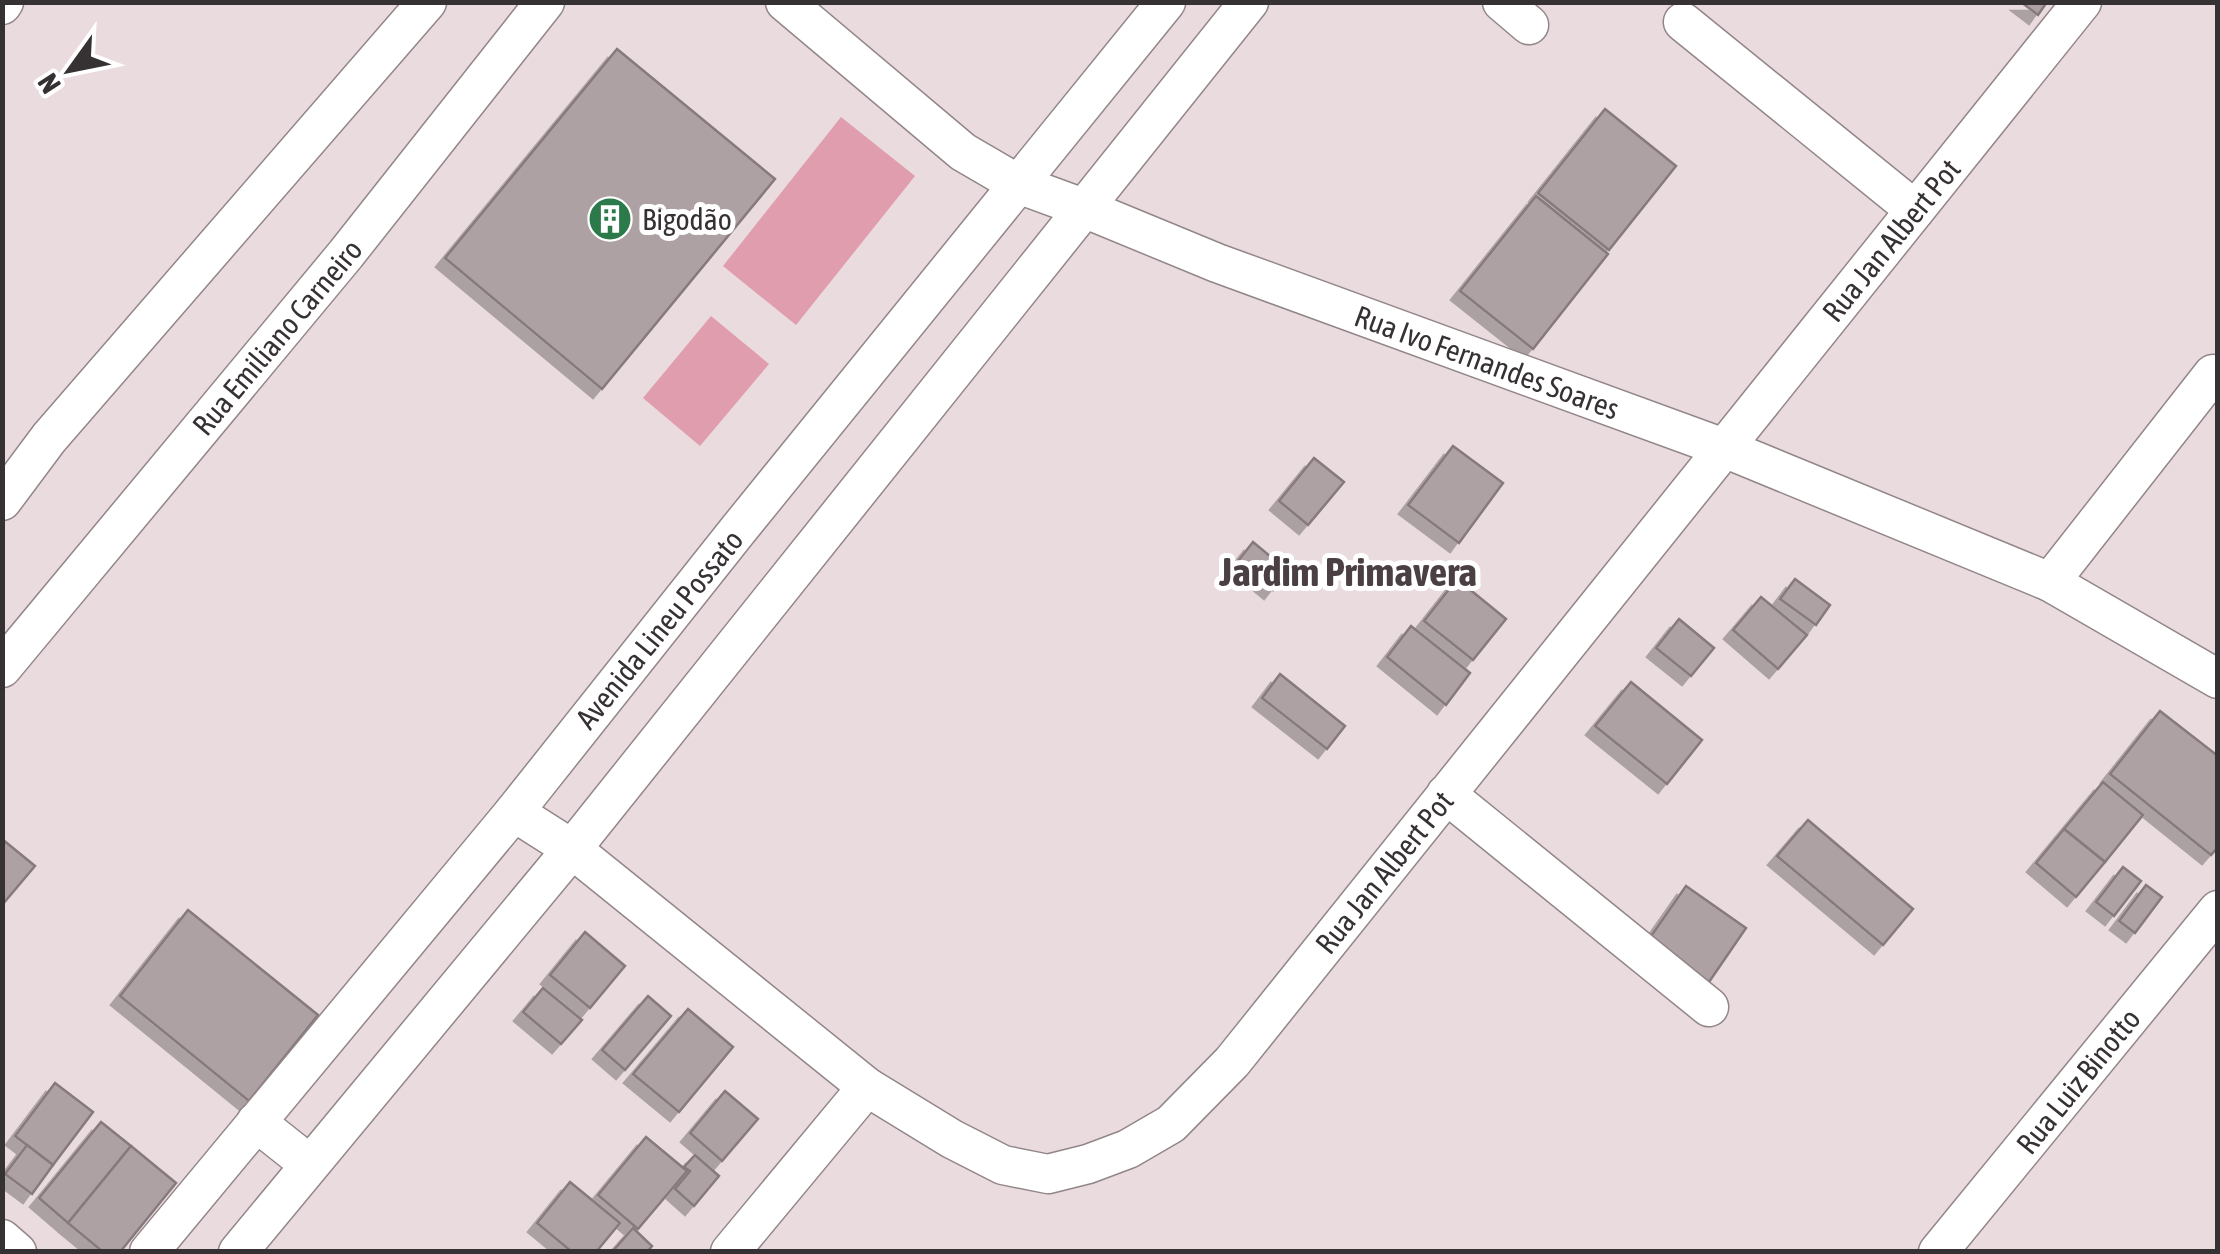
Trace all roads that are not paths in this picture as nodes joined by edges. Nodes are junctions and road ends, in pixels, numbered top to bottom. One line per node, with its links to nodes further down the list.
1 (427, 2): 13 (street)
2 (546, 2): 15 (street, Rua Emiliano Carneiro)
3 (786, 2): 8 (street, Rua Ivo Fernandes Soares)
4 (1166, 2): 8 (street, Avenida Lineu Possato)
5 (1249, 2): 9 (street)
6 (2082, 2): 10 (street, Rua Jan Albert Pot)
7 (1683, 22): 10 (street)
8 (1018, 184): 9 (street, Rua Ivo Fernandes Soares); 18 (street, Avenida Lineu Possato)
9 (1086, 208): 12 (street, Rua Ivo Fernandes Soares); 19 (street)
10 (1916, 210): 12 (street, Rua Jan Albert Pot)
11 (2214, 374): 14 (street)
12 (1724, 448): 14 (street, Rua Ivo Fernandes Soares); 17 (street, Rua Jan Albert Pot)
13 (2, 501)
14 (2050, 582): 16 (street, Rua Ivo Fernandes Soares)
15 (4, 653)
16 (2218, 679)
17 (1446, 794): 21 (street); 22 (street, Rua Jan Albert Pot)
18 (514, 812): 19 (street, Rua Jan Albert Pot); 23 (street, Avenida Lineu Possato)
19 (572, 849): 22 (street, Rua Jan Albert Pot); 24 (street)
20 (2218, 910): 30 (street, Rua Luiz Binotto)
21 (1709, 1007)
22 (866, 1086): 29 (street)
23 (256, 1122): 24 (street); 27 (street, Avenida Lineu Possato)
24 (309, 1164): 28 (street)
25 (2, 1239): 26 (street)
26 (18, 1252)
27 (149, 1252)
28 (238, 1252)
29 (730, 1252)
30 (1938, 1252)

